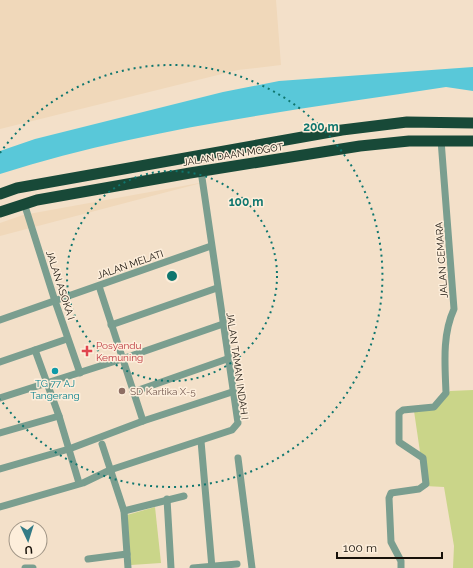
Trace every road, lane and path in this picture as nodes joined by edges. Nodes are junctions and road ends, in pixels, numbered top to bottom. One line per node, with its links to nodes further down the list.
1 (473, 123): 5 (highway, JALAN DAAN MOGOT)
2 (441, 140): 3 (highway, JALAN DAAN MOGOT); 4 (highway, JALAN DAAN MOGOT); 49 (street, JALAN CEMARA)
3 (473, 141)
4 (201, 171): 6 (highway, JALAN DAAN MOGOT); 8 (street, JALAN TAMAN INDAH I)
5 (0, 194)
6 (24, 203): 7 (highway, JALAN DAAN MOGOT); 11 (street, JALAN ASOKA I)
7 (0, 212)
8 (211, 246): 9 (street, JALAN MELATI); 10 (street, JALAN TAMAN INDAH I)
9 (99, 286): 11 (street, JALAN MELATI); 14 (street)
10 (217, 288): 13 (street, JALAN TAMAN INDAH I); 14 (street)
11 (55, 301): 12 (street, JALAN MELATI); 15 (street, JALAN ASOKA I)
12 (0, 320)
13 (223, 324): 17 (street); 18 (street, JALAN TAMAN INDAH I)
14 (111, 325): 17 (street)
15 (68, 339): 16 (street); 20 (street, JALAN ASOKA I)
16 (35, 350): 19 (street); 21 (street)
17 (122, 359): 20 (street); 22 (street)
18 (227, 359): 22 (street); 23 (street, JALAN TAMAN INDAH I)
19 (0, 362)
20 (80, 373): 21 (street)
21 (47, 384): 24 (street); 25 (street)
22 (133, 392): 26 (street)
23 (232, 392): 26 (street); 28 (street, JALAN TAMAN INDAH I)
24 (0, 398)
25 (59, 416): 27 (street); 30 (street)
26 (143, 421): 30 (street)
27 (0, 433)
28 (201, 441): 33 (street, JALAN TAMAN INDAH I); 42 (street)
29 (102, 444): 33 (street)
30 (69, 449): 32 (street); 34 (street)
31 (238, 458): 48 (street)
32 (0, 469)
33 (110, 470): 34 (street, JALAN TAMAN INDAH I); 38 (street)
34 (79, 483): 37 (street, JALAN TAMAN INDAH I)
35 (184, 496): 36 (street)
36 (167, 499): 38 (street); 46 (street)
37 (0, 507)
38 (124, 511): 39 (street)
39 (127, 554): 40 (street); 45 (street)
40 (88, 559)
41 (237, 564): 42 (street)
42 (212, 567): 47 (street)
43 (25, 568): 44 (street)
44 (33, 568)
45 (128, 568)
46 (171, 568)
47 (193, 568)
48 (252, 568)
49 (401, 568)

